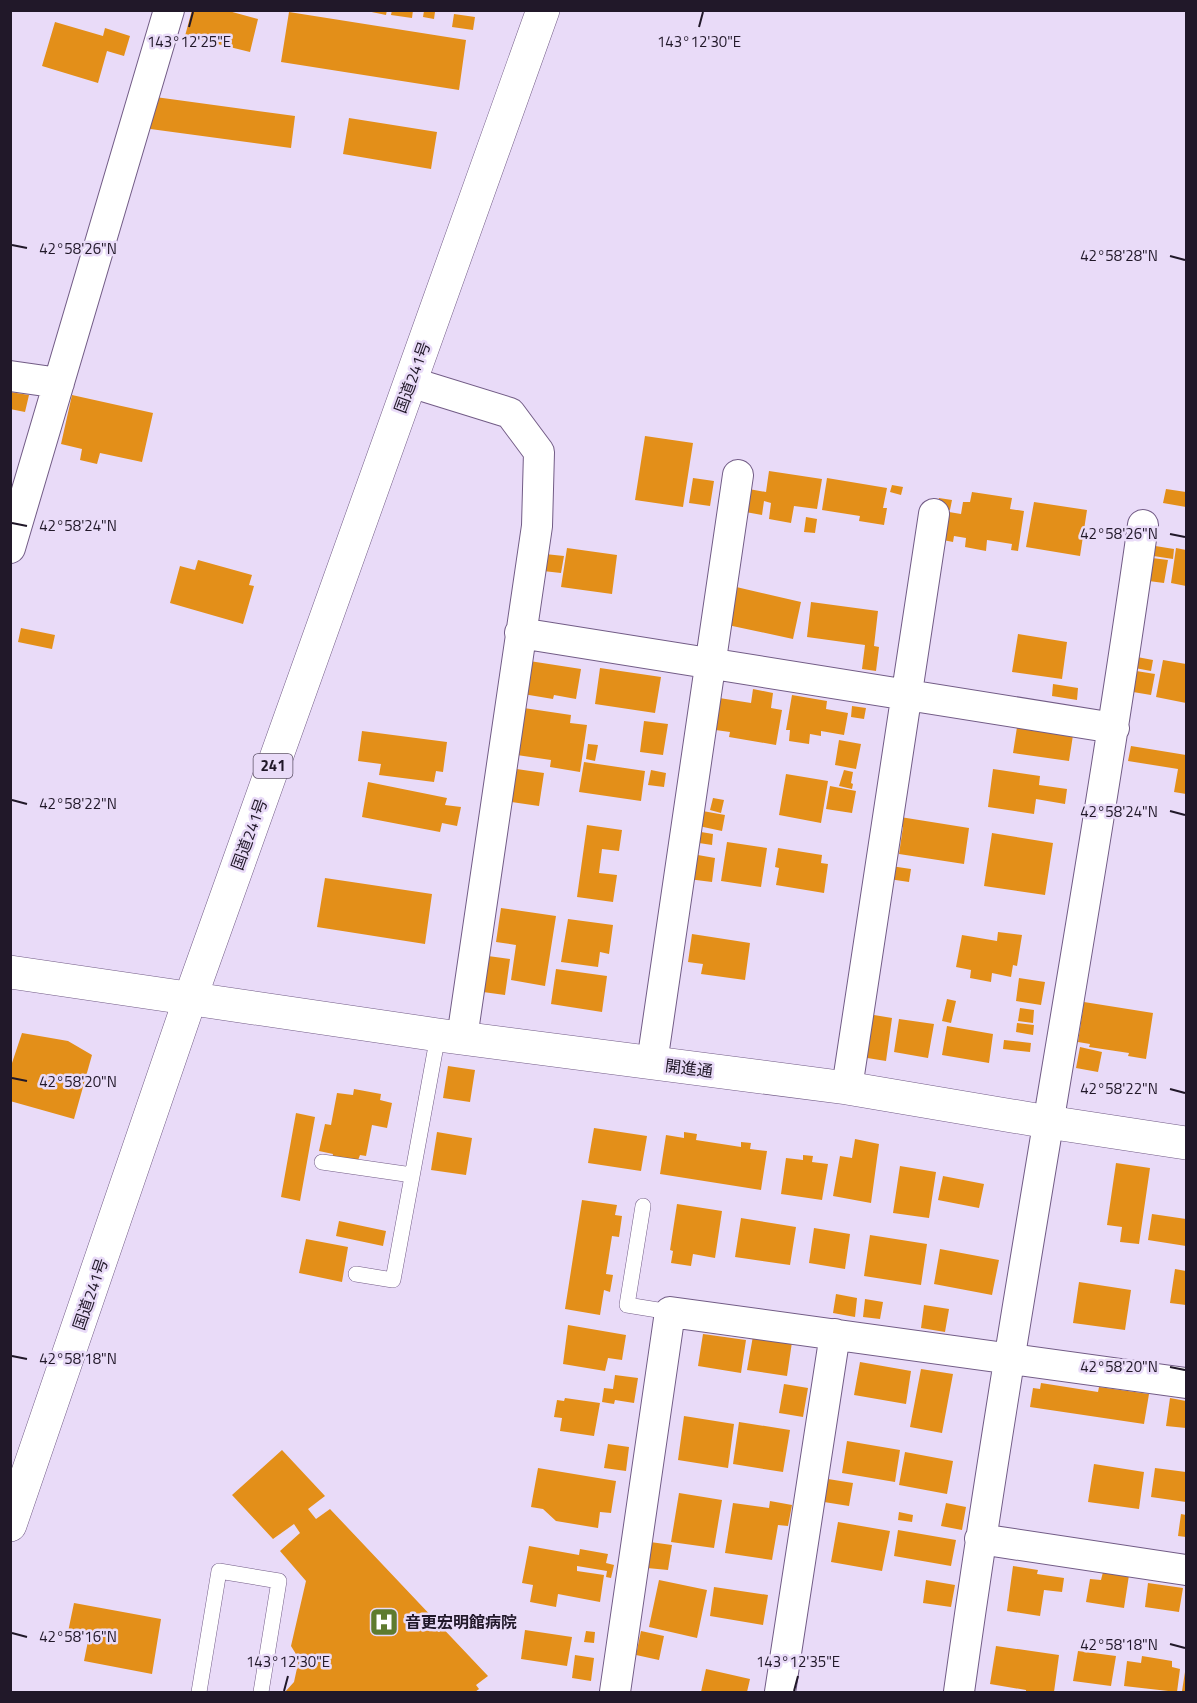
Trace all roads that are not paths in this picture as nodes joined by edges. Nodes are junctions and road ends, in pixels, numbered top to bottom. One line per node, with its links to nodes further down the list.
1 (169, 10): 5 (street)
2 (543, 10): 4 (main road, 国道241号 / 241)
3 (10, 376): 5 (street)
4 (410, 382): 10 (street); 15 (main road, 国道241号 / 241)
5 (59, 383): 9 (street)
6 (738, 475): 11 (street)
7 (934, 514): 12 (street)
8 (1143, 525): 13 (street)
9 (10, 548)
10 (520, 633): 11 (street); 16 (street)
11 (710, 663): 12 (street); 17 (street)
12 (906, 695): 13 (street); 18 (street)
13 (1114, 728): 19 (street)
14 (10, 972): 15 (main road, 開進通)
15 (190, 999): 16 (main road, 開進通); 29 (main road, 国道241号 / 241)
16 (450, 1037): 17 (main road, 開進通); 22 (lane)
17 (652, 1063): 18 (main road, 開進通)
18 (847, 1088): 19 (main road, 開進通)
19 (1048, 1122): 20 (main road, 開進通); 27 (street)
20 (1186, 1143)
21 (322, 1162): 22 (lane)
22 (412, 1175): 24 (lane)
23 (643, 1206): 25 (lane)
24 (356, 1274)
25 (670, 1312): 26 (street); 34 (street)
26 (835, 1334): 27 (street); 35 (street)
27 (1009, 1360): 28 (street); 30 (street)
28 (1186, 1383)
29 (10, 1525)
30 (980, 1539): 31 (street); 36 (street)
31 (1186, 1570)
32 (199, 1692): 33 (lane)
33 (261, 1692)
34 (615, 1692)
35 (780, 1692)
36 (959, 1692)

